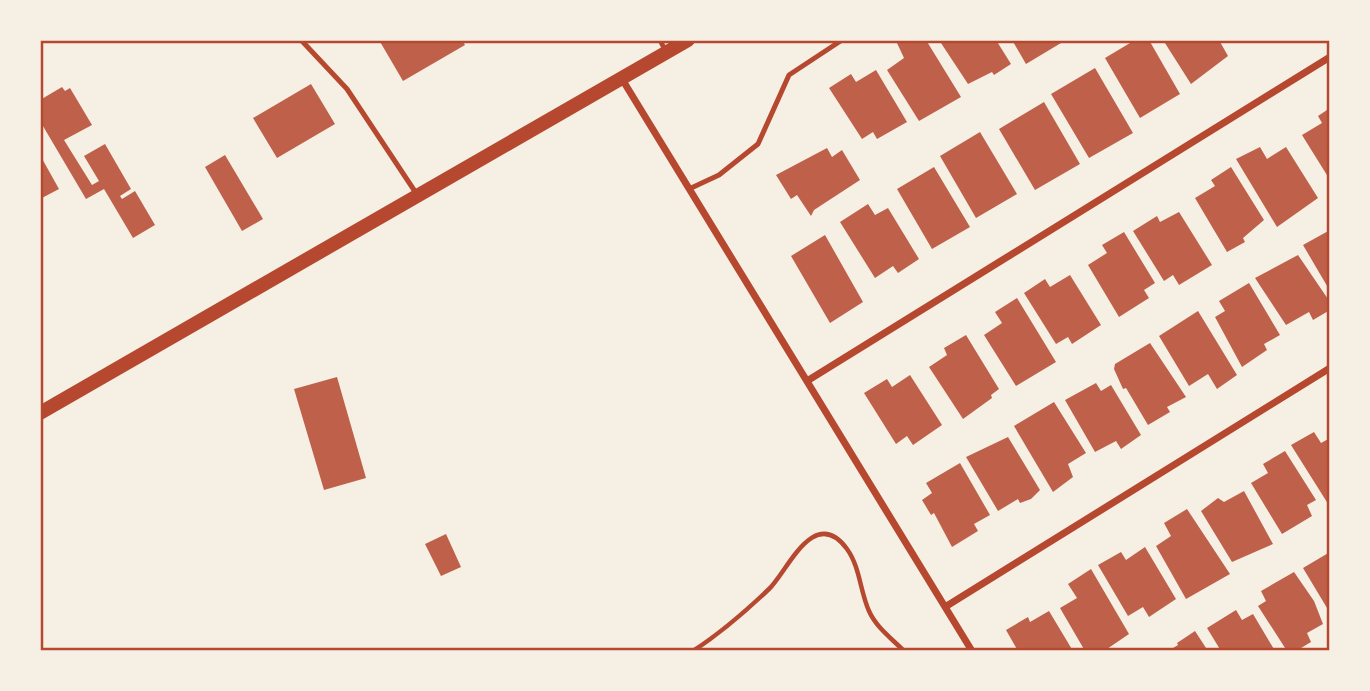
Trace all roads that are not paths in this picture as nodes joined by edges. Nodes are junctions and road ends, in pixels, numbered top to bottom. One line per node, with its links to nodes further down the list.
1 (301, 40): 8 (lane)
2 (688, 40): 4 (main road)
3 (842, 40): 7 (lane)
4 (663, 46): 6 (main road)
5 (1330, 57): 10 (street)
6 (622, 79): 7 (street); 8 (main road)
7 (690, 189): 10 (street)
8 (418, 196): 11 (main road)
9 (1330, 368): 12 (street)
10 (807, 381): 12 (street)
11 (40, 413)
12 (945, 607): 13 (street)
13 (972, 651)

